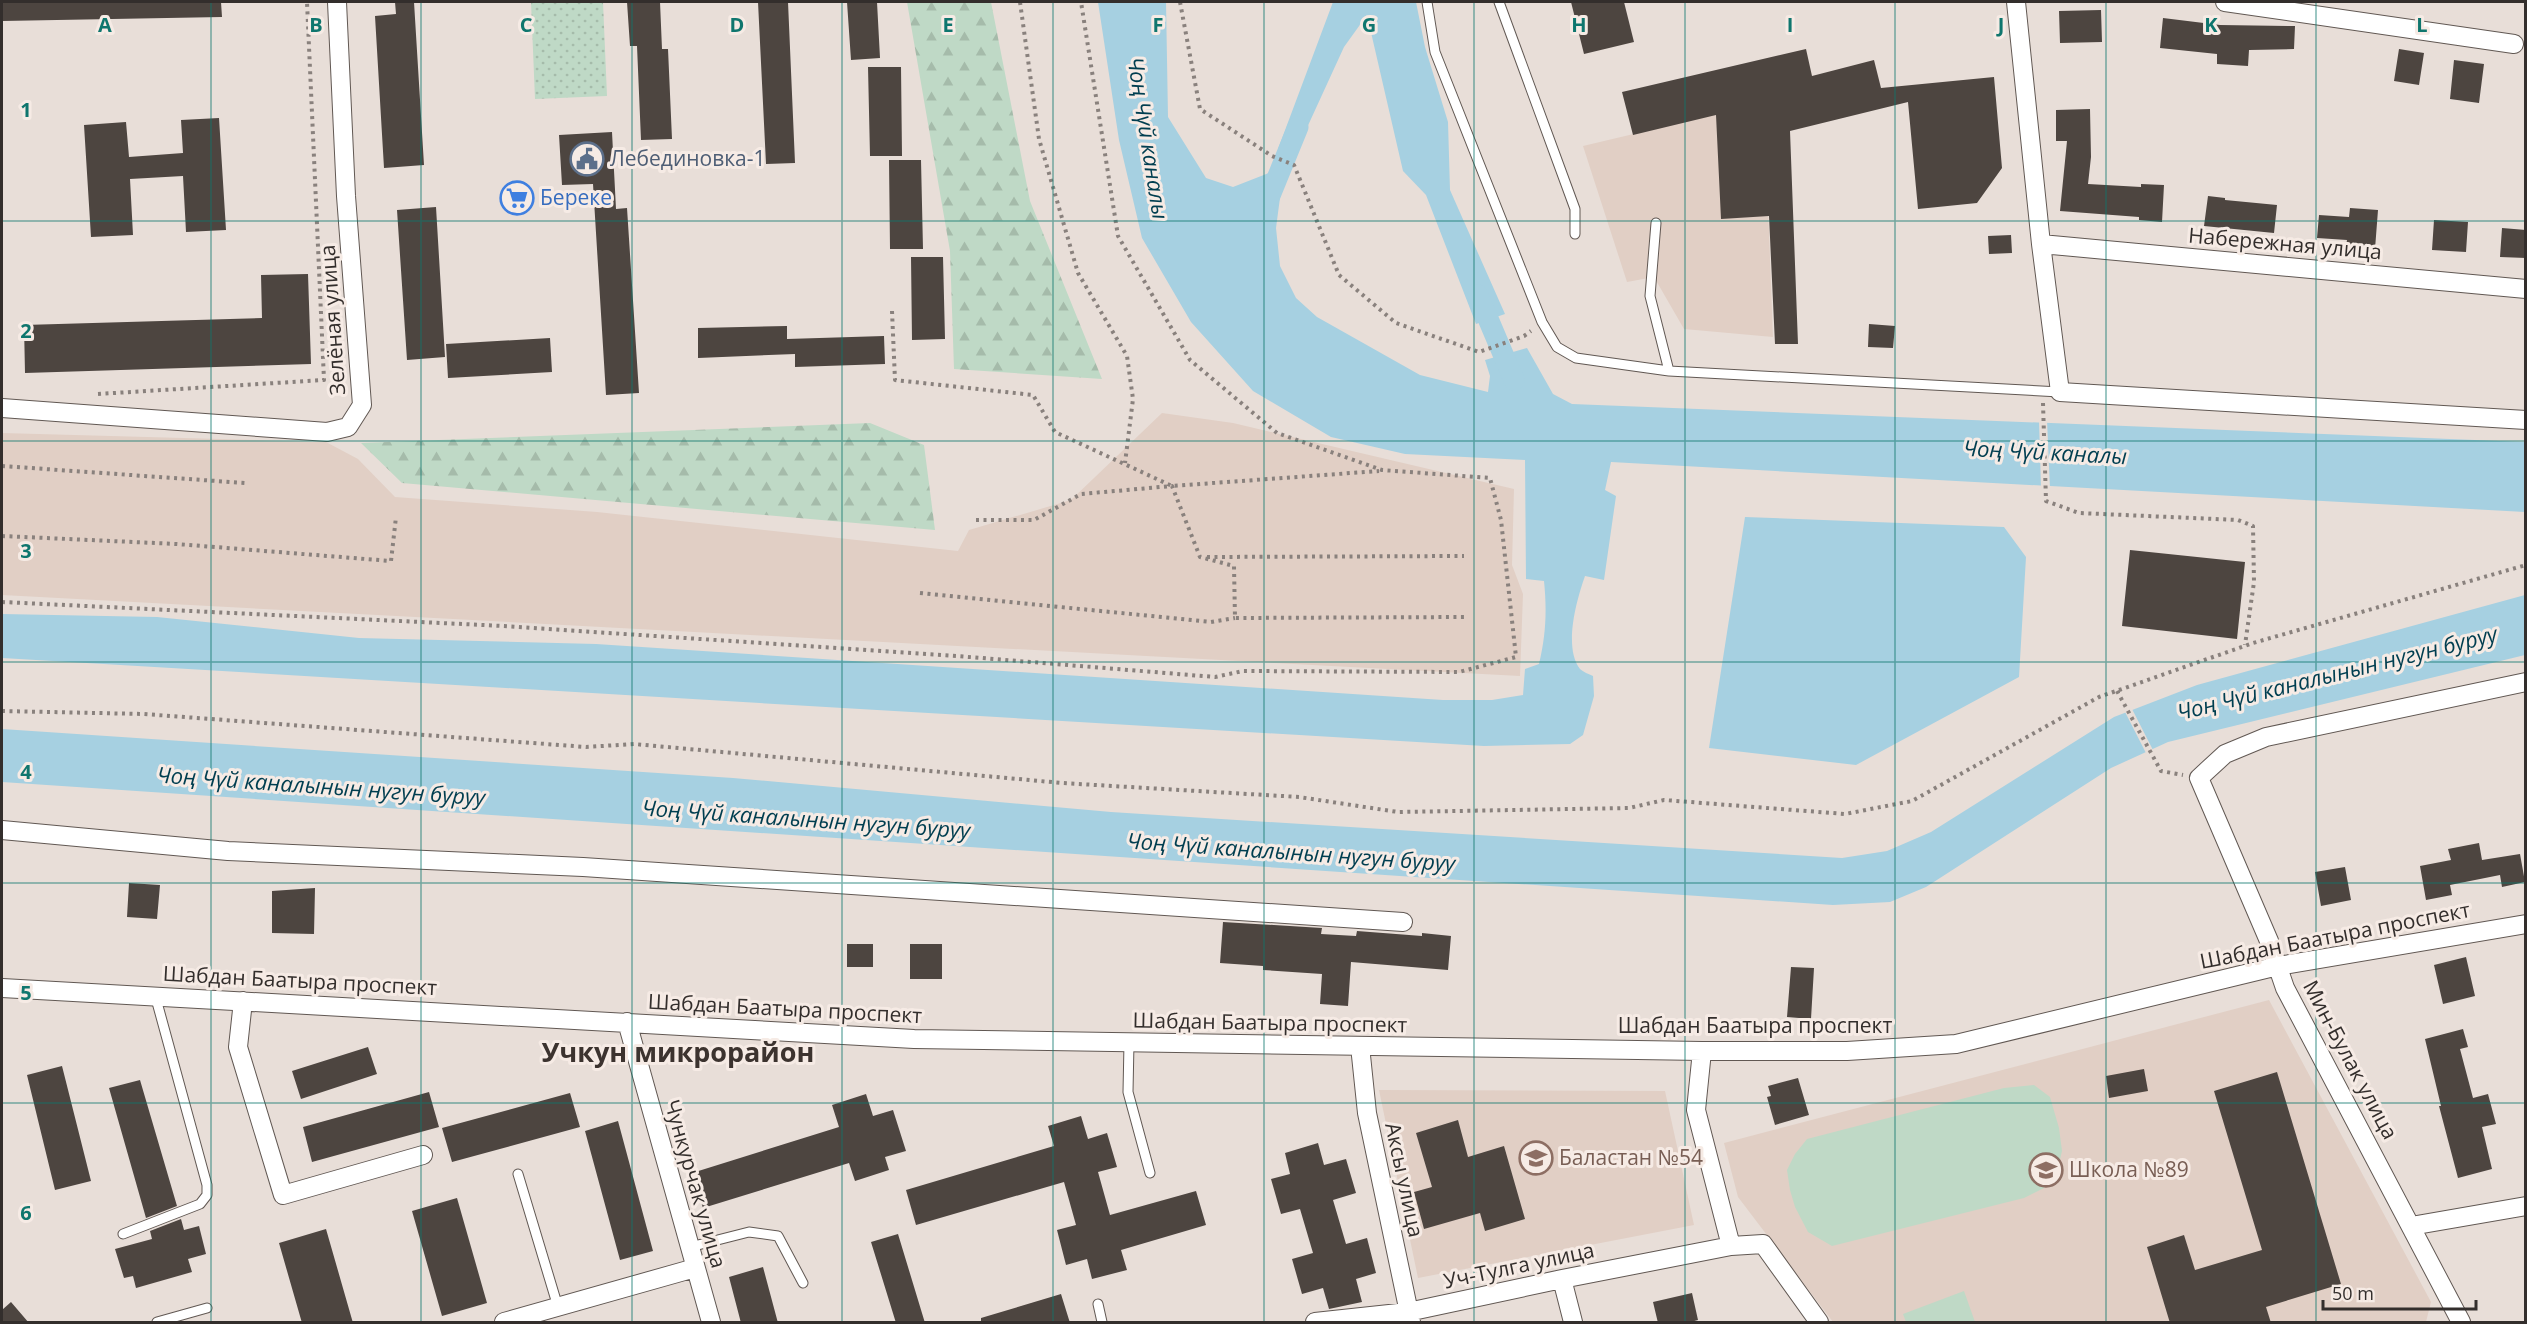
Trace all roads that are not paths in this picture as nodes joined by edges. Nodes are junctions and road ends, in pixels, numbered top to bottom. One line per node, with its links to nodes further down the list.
1 (337, 2): 13 (street, Зелёная улица)
2 (1427, 2): 11 (lane)
3 (1499, 2): 8 (lane)
4 (2016, 2): 9 (street)
5 (2225, 2): 6 (street)
6 (2514, 44)
7 (1656, 223): 11 (lane)
8 (1575, 234)
9 (2041, 244): 10 (street, Набережная улица); 12 (street)
10 (2526, 289)
11 (1669, 371): 12 (lane)
12 (2051, 391): 14 (street)
13 (2, 408)
14 (2526, 420)
15 (2526, 682): 19 (street, Мин-Булак улица)
16 (2, 830): 17 (street)
17 (1403, 922)
18 (2526, 924): 19 (street, Шабдан Баатыра проспект)
19 (2278, 966): 26 (street, Шабдан Баатыра проспект); 31 (street, Мин-Булак улица)
20 (2, 988): 21 (street, Шабдан Баатыра проспект)
21 (154, 994): 22 (street, Шабдан Баатыра проспект); 32 (lane)
22 (243, 1001): 23 (street, Шабдан Баатыра проспект); 27 (street)
23 (627, 1022): 24 (street, Шабдан Баатыра проспект); 34 (street, Чункурчак улица)
24 (1129, 1043): 25 (street, Шабдан Баатыра проспект); 28 (lane)
25 (1360, 1046): 26 (street, Шабдан Баатыра проспект); 41 (street, Аксы улица)
26 (1702, 1051): 33 (street)
27 (423, 1155)
28 (1150, 1173)
29 (518, 1174): 39 (lane)
30 (2526, 1206): 31 (street)
31 (2411, 1226): 49 (street, Мин-Булак улица)
32 (123, 1234)
33 (1731, 1246): 36 (street, Уч-Тулга улица); 48 (street, Уч-Тулга улица)
34 (690, 1247): 35 (street, Чункурчак улица); 37 (lane)
35 (695, 1268): 39 (street); 44 (street, Чункурчак улица)
36 (1562, 1279): 41 (street, Уч-Тулга улица); 47 (street)
37 (803, 1283)
38 (1098, 1304): 45 (lane)
39 (558, 1307): 43 (street)
40 (207, 1308): 42 (lane)
41 (1410, 1317): 46 (street, Уч-Тулга улица)
42 (157, 1323)
43 (504, 1323)
44 (711, 1323)
45 (1102, 1323)
46 (1315, 1323)
47 (1574, 1323)
48 (1819, 1323)
49 (2462, 1323)

